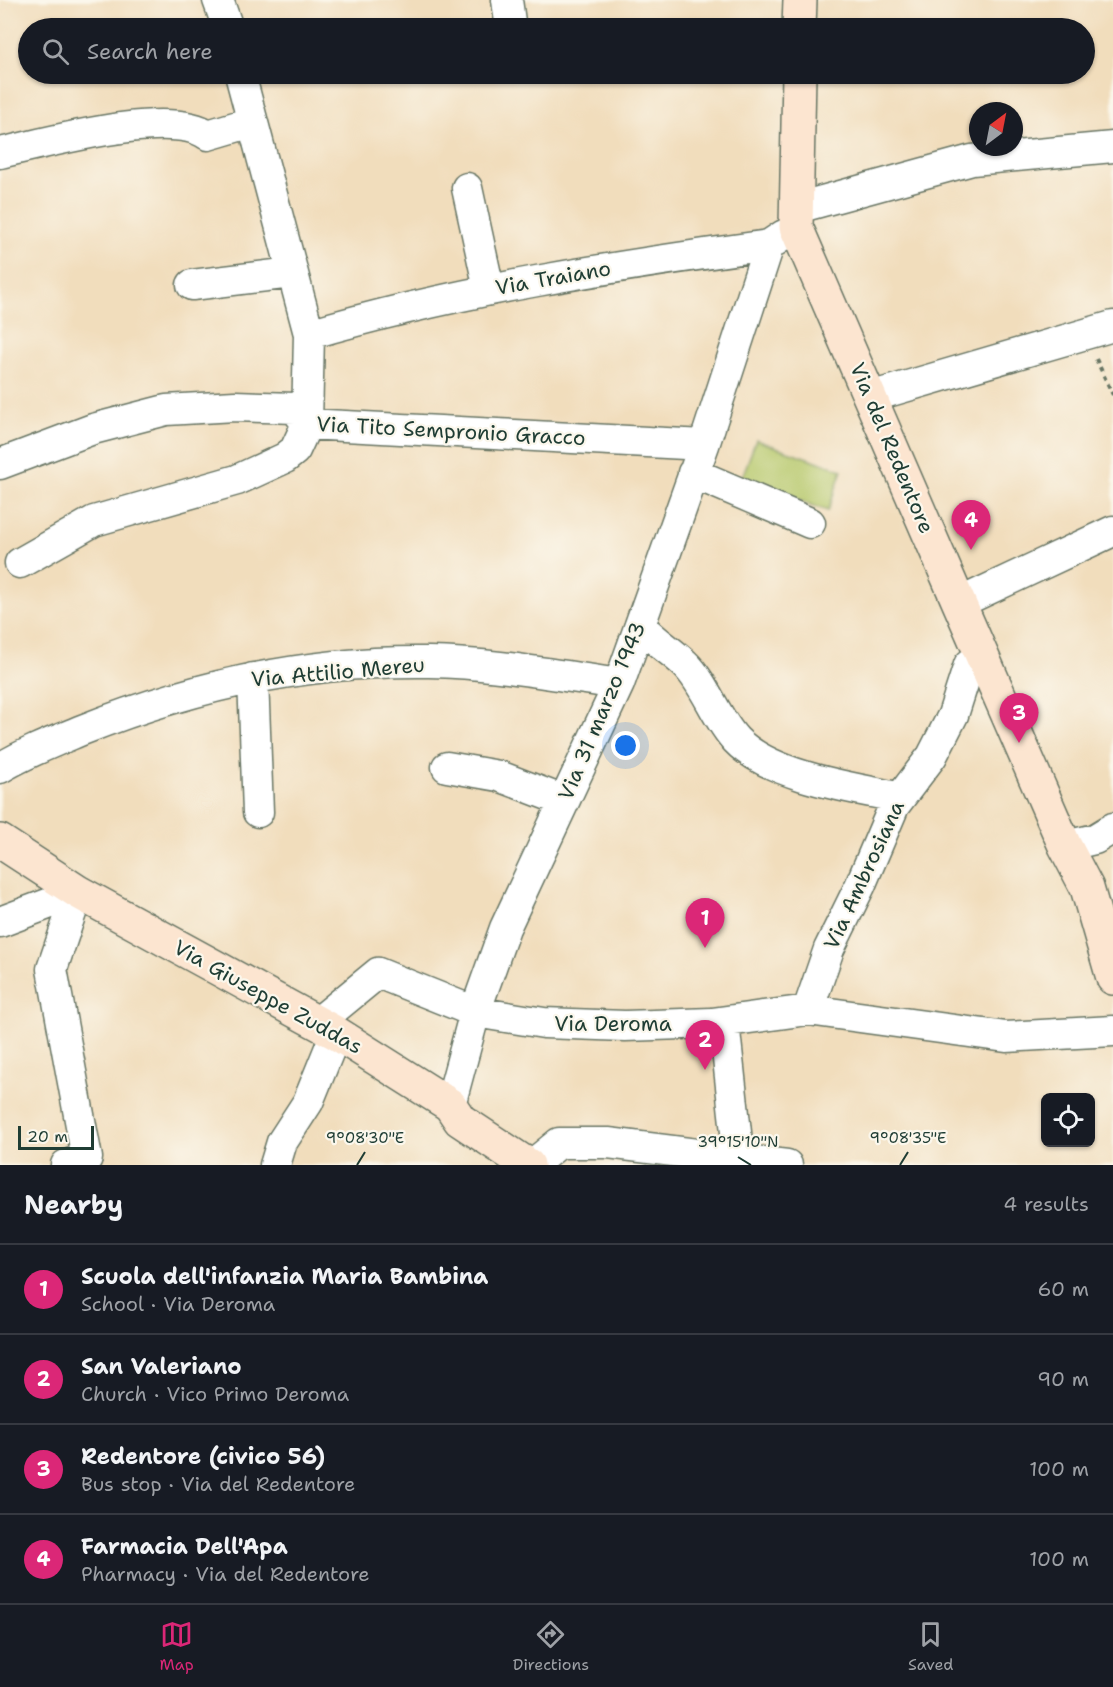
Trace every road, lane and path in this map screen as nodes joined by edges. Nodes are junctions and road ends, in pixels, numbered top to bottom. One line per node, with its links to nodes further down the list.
1 (218, 0): 3 (street)
2 (800, 0): 4 (street)
3 (224, 18)
4 (800, 18)
5 (242, 84): 7 (street)
6 (799, 84): 11 (street, Via del Redentore)
7 (252, 122): 9 (street); 13 (street)
8 (1113, 147): 11 (street, Via Traiano)
9 (0, 153)
10 (467, 188): 15 (street)
11 (797, 218): 12 (street, Via Traiano); 20 (street, Via del Redentore)
12 (769, 245): 15 (street, Via Traiano); 22 (street, Via 31 marzo 1943)
13 (292, 273): 14 (street); 17 (street)
14 (192, 285)
15 (489, 289): 17 (street, Via Traiano)
16 (1113, 326): 18 (street)
17 (309, 334): 21 (street)
18 (1084, 334): 19 (path); 20 (street)
19 (1113, 395)
20 (870, 397): 28 (street, Via del Redentore)
21 (307, 424): 22 (street, Via Tito Sempronio Gracco); 23 (street, Via Tito Sempronio Gracco); 27 (street)
22 (704, 445): 24 (street, Via 31 marzo 1943)
23 (0, 464)
24 (693, 473): 25 (street); 29 (street, Via 31 marzo 1943)
25 (810, 523)
26 (1113, 531): 28 (street)
27 (20, 563)
28 (958, 603): 30 (street, Via del Redentore)
29 (639, 625): 32 (street, Via 31 marzo 1943); 35 (street)
30 (982, 654): 35 (street, Via Ambrosiana); 40 (street, Via del Redentore)
31 (253, 678): 32 (street, Via Attilio Mereu); 34 (street, Via Attilio Mereu); 37 (street)
32 (619, 684): 36 (street, Via 31 marzo 1943)
33 (447, 767): 36 (street)
34 (0, 768)
35 (898, 797): 44 (street, Via Ambrosiana)
36 (564, 801): 45 (street, Via 31 marzo 1943)
37 (258, 812)
38 (1113, 828): 40 (street)
39 (0, 841): 41 (street, Via Giuseppe Zuddas)
40 (1065, 846): 43 (street, Via del Redentore)
41 (76, 899): 42 (street); 47 (street, Via Giuseppe Zuddas); 52 (street)
42 (0, 922)
43 (1113, 978)
44 (808, 1010): 46 (street, Via Deroma); 48 (street, Via Deroma)
45 (474, 1012): 46 (street, Via Deroma); 47 (street, Via Deroma); 49 (street, Via 31 marzo 1943)
46 (724, 1022): 50 (street)
47 (326, 1028): 49 (street, Via Giuseppe Zuddas); 53 (street)
48 (1113, 1031)
49 (450, 1105): 51 (street, Via Giuseppe Zuddas)
50 (739, 1160): 51 (street); 54 (street)
51 (519, 1162)
52 (66, 1165)
53 (275, 1165)
54 (787, 1165)

